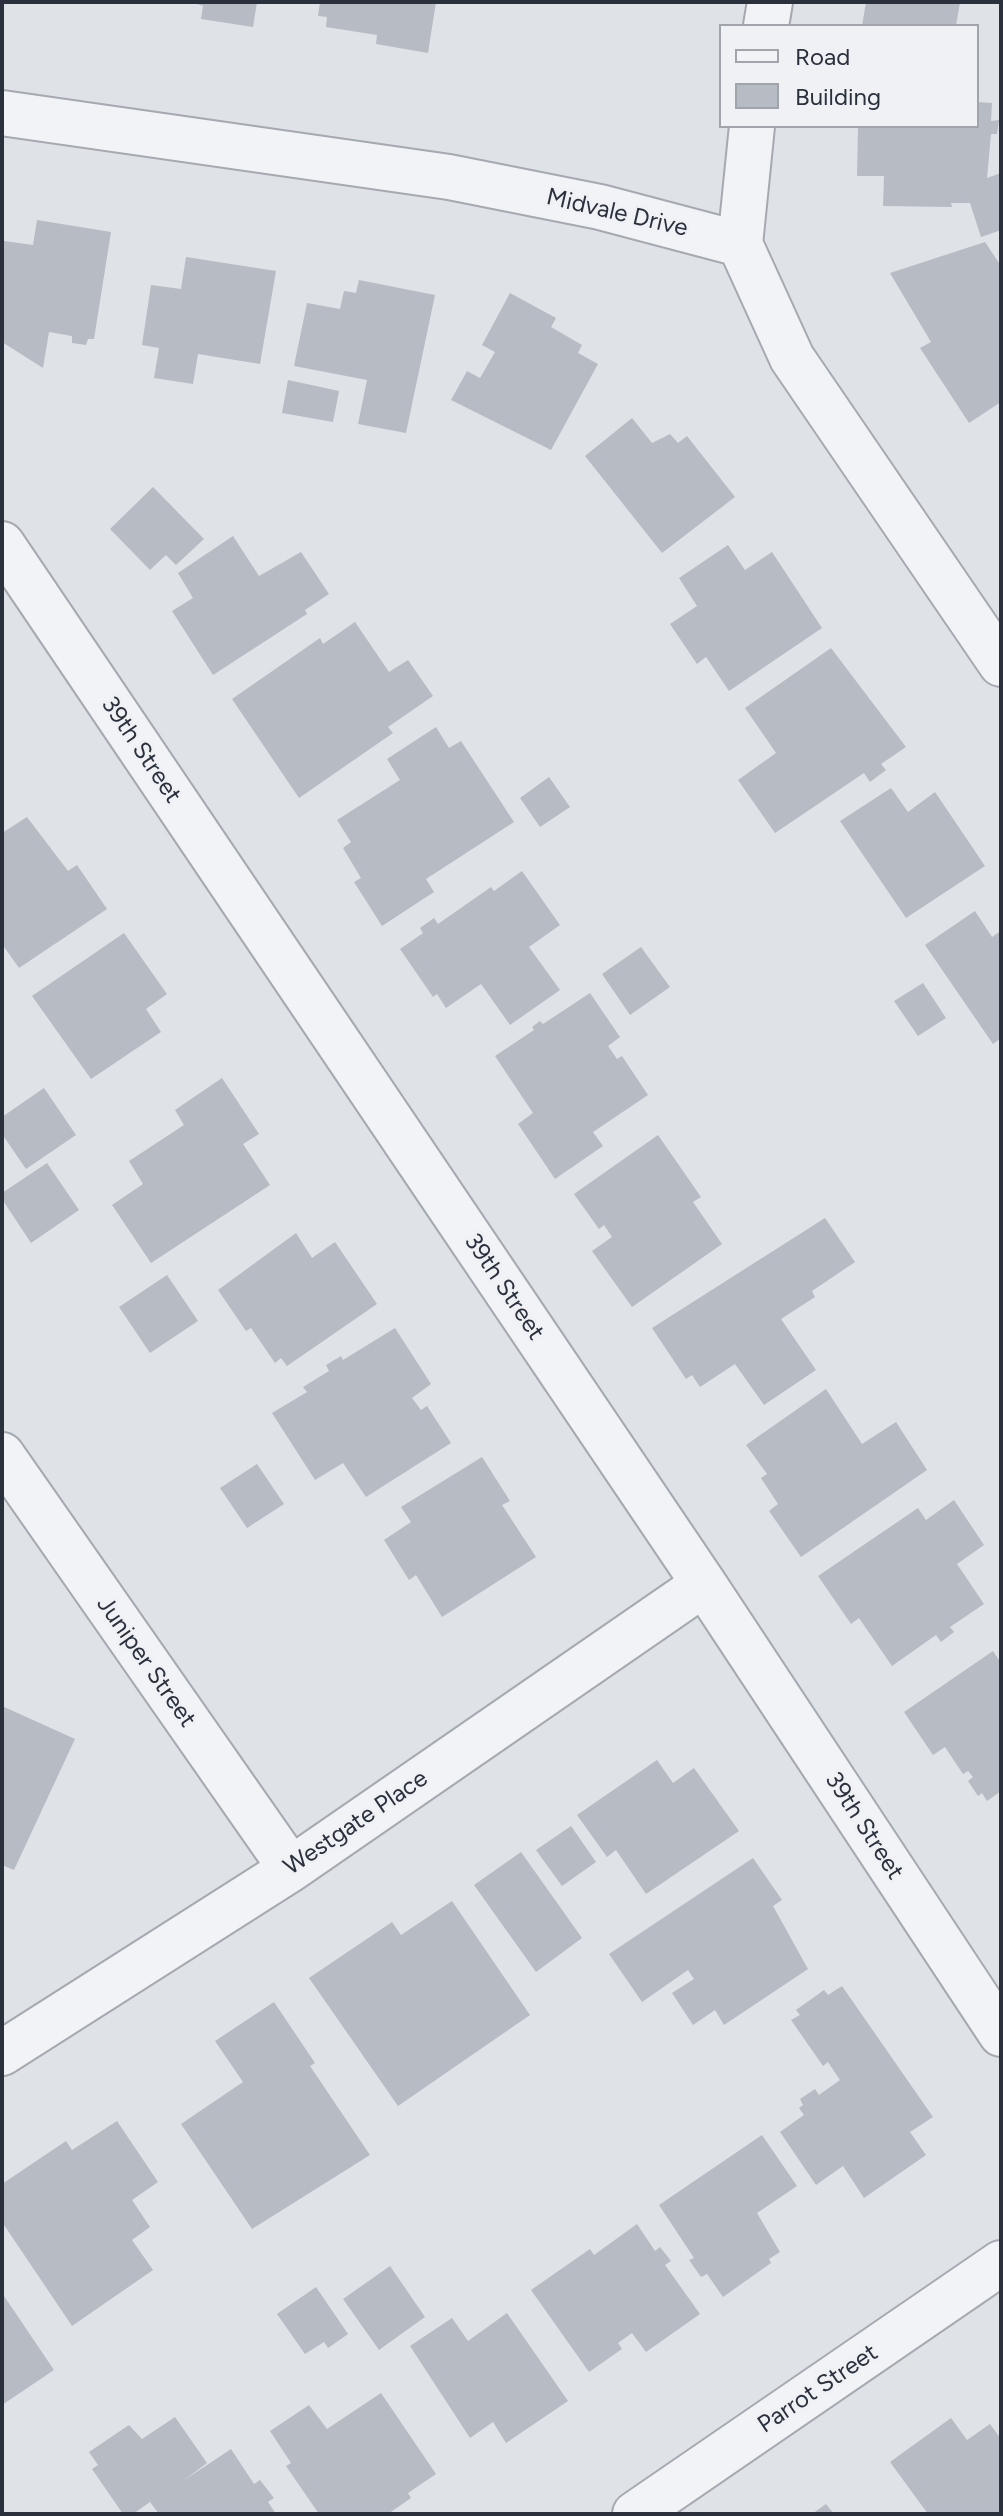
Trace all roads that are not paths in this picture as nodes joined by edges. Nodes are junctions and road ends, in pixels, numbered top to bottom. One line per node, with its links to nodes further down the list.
1 (770, 2): 2 (street)
2 (766, 24)
3 (2, 113): 5 (street, Midvale Drive)
4 (752, 128): 5 (street)
5 (740, 244): 7 (street)
6 (2, 544): 9 (street, 39th Street)
7 (1001, 664)
8 (2, 1455): 10 (street, Juniper Street)
9 (704, 1584): 10 (street, Westgate Place); 11 (street, 39th Street)
10 (291, 1869): 12 (street, Westgate Place)
11 (1001, 2034)
12 (2, 2053)
13 (1001, 2263): 14 (street, Parrot Street)
14 (635, 2514)

